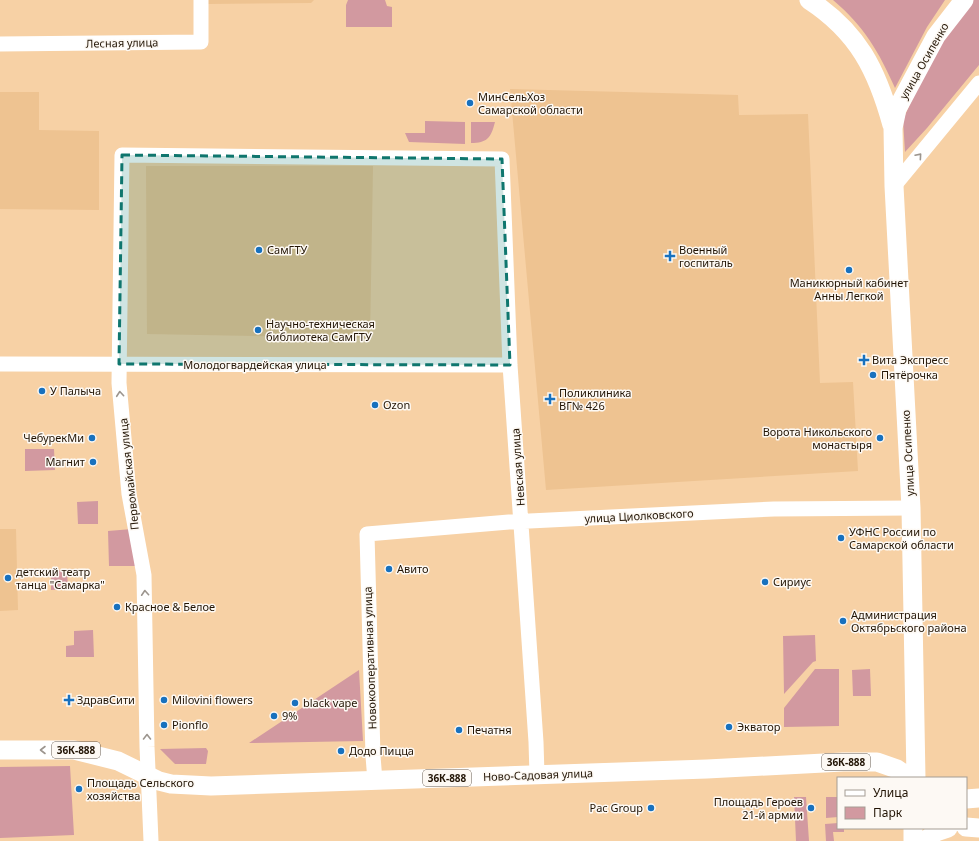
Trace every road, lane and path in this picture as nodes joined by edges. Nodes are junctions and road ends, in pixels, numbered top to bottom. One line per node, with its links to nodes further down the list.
1 (201, 0): 4 (street, Лесная улица)
2 (809, 0): 6 (main road, улица Осипенко)
3 (964, 0): 6 (main road, улица Осипенко)
4 (0, 44)
5 (979, 83): 8 (street, one-way to 5)
6 (893, 128): 8 (main road, улица Осипенко)
7 (502, 159): 10 (street, Первомайская улица); 11 (street, Невская улица)
8 (894, 186): 12 (main road, улица Осипенко)
9 (0, 364): 10 (street, Молодогвардейская улица)
10 (119, 364): 11 (street, Молодогвардейская улица); 17 (street, Первомайская улица, one-way to 10)
11 (510, 365): 13 (street, Невская улица)
12 (911, 508): 13 (street, улица Циолковского); 19 (main road, улица Осипенко)
13 (521, 522): 14 (street, улица Циолковского); 16 (street, Невская улица)
14 (367, 534): 20 (street, Новокооперативная улица)
15 (0, 750): 17 (main road, Ново-Садовая улица / 36К-888, one-way to 15)
16 (537, 775): 18 (main road, Ново-Садовая улица / 36К-888); 20 (main road, Ново-Садовая улица / 36К-888)
17 (148, 776): 20 (main road, Ново-Садовая улица / 36К-888); 27 (street, Первомайская улица)
18 (909, 777)
19 (916, 777)
20 (375, 781)
21 (979, 798): 22 (main road)
22 (967, 799)
23 (967, 827): 24 (main road)
24 (979, 828)
25 (913, 829): 28 (main road)
26 (945, 829): 29 (main road)
27 (151, 841)
28 (912, 841)
29 (925, 841)

